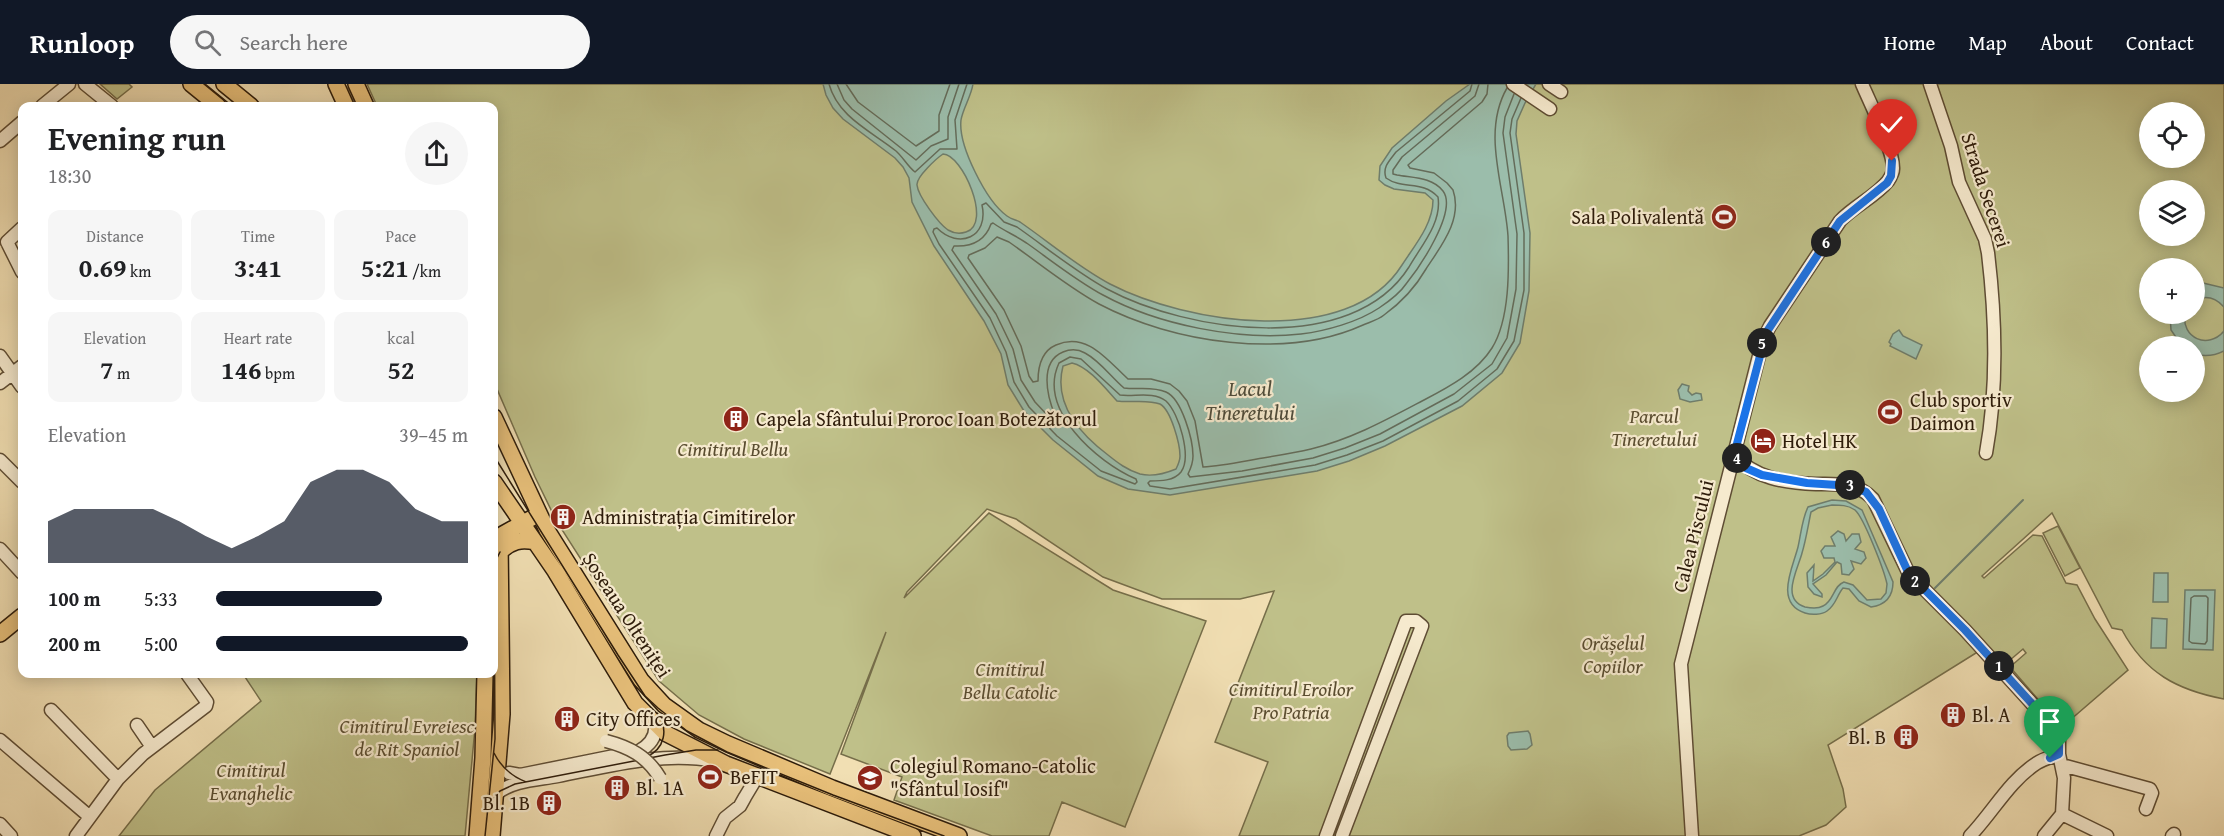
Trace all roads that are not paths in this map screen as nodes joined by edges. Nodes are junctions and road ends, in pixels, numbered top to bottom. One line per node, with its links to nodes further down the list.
1 (69, 84): 12 (street)
2 (85, 84): 13 (street)
3 (191, 84): 14 (main road)
4 (336, 84): 17 (main road)
5 (356, 84): 18 (main road)
6 (1513, 84): 19 (street)
7 (1549, 84): 11 (street)
8 (1862, 84): 30 (street, Calea Piscului)
9 (1930, 84): 29 (street, Strada Secerei)
10 (230, 86): 15 (street); 16 (main road)
11 (1561, 92)
12 (47, 102)
13 (106, 102)
14 (213, 102)
15 (220, 102)
16 (247, 102)
17 (344, 102)
18 (364, 102)
19 (1550, 109)
20 (18, 125): 21 (street)
21 (0, 141)
22 (18, 231): 23 (street)
23 (3, 241): 24 (street)
24 (18, 265)
25 (0, 356): 26 (street)
26 (17, 370): 27 (street)
27 (0, 383)
28 (498, 426): 34 (main road, Șoseaua Olteniței)
29 (1986, 453)
30 (1734, 455): 50 (street); 71 (street, Calea Piscului)
31 (0, 459): 32 (street)
32 (18, 478)
33 (498, 488): 35 (main road, Șoseaua Olteniței)
34 (539, 515): 35 (main road); 68 (main road, Șoseaua Olteniței)
35 (523, 523): 36 (main road, Șoseaua Olteniței); 38 (main road)
36 (535, 542): 38 (main road); 45 (main road, Șoseaua Olteniței)
37 (0, 549): 39 (street)
38 (500, 552): 52 (main road)
39 (18, 569)
40 (18, 619): 41 (main road)
41 (0, 634)
42 (190, 678): 49 (street)
43 (485, 678): 65 (main road)
44 (51, 710): 55 (street)
45 (655, 723): 51 (main road, Șoseaua Olteniței); 52 (street)
46 (137, 725): 49 (street)
47 (0, 740): 60 (street)
48 (606, 741): 54 (street, bridge)
49 (152, 747): 55 (street)
50 (2060, 759): 58 (street); 59 (street); 72 (street)
51 (726, 764): 53 (main road, Șoseaua Olteniței); 56 (street)
52 (504, 768): 56 (street); 57 (main road)
53 (755, 775): 62 (main road, Șoseaua Olteniței); 67 (street)
54 (660, 778)
55 (118, 779): 60 (street)
56 (526, 782): 57 (street)
57 (496, 794): 66 (main road)
58 (2146, 809)
59 (2062, 814): 73 (street); 74 (street)
60 (90, 817): 64 (street)
61 (0, 824): 63 (street)
62 (908, 835)
63 (11, 836)
64 (75, 836)
65 (477, 836)
66 (492, 836)
67 (716, 836)
68 (959, 836)
69 (1326, 836): 70 (street)
70 (1342, 836)
71 (1692, 836)
72 (1970, 836)
73 (2044, 836)
74 (2108, 836)

